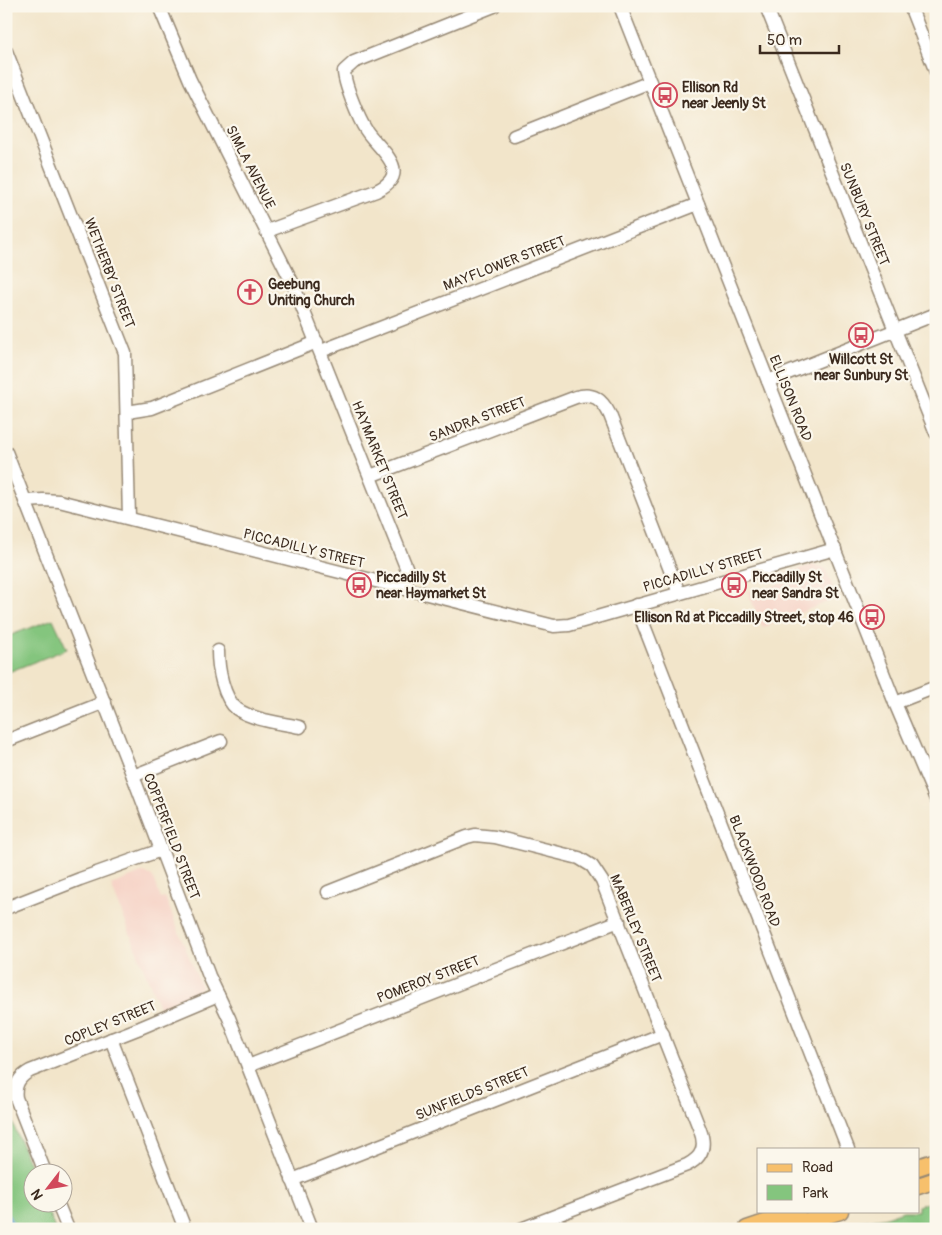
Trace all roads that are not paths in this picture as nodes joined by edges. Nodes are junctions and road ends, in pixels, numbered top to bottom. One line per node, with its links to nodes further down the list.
1 (159, 6): 11 (street, SIMLA AVENUE)
2 (494, 6): 11 (street)
3 (620, 6): 8 (street, ELLISON ROAD)
4 (766, 6): 13 (street, SUNBURY STREET)
5 (911, 7): 7 (street)
6 (6, 51): 16 (street, WETHERBY STREET)
7 (936, 72)
8 (650, 82): 9 (street); 10 (street, ELLISON ROAD)
9 (514, 136)
10 (698, 204): 14 (street, MAYFLOWER STREET); 15 (street, ELLISON ROAD)
11 (267, 231): 14 (street, SIMLA AVENUE)
12 (936, 314): 13 (street)
13 (895, 330): 15 (street); 17 (street, SUNBURY STREET)
14 (319, 347): 16 (street, MAYFLOWER STREET); 19 (street, HAYMARKET STREET)
15 (768, 381): 22 (street, ELLISON ROAD)
16 (127, 412): 21 (street, WETHERBY STREET)
17 (936, 433)
18 (6, 452): 20 (street, COPPERFIELD STREET)
19 (370, 476): 23 (street, HAYMARKET STREET); 24 (street, SANDRA STREET)
20 (25, 501): 21 (street, PICCADILLY STREET); 28 (street, COPPERFIELD STREET)
21 (128, 518): 23 (street, PICCADILLY STREET)
22 (835, 549): 24 (street, PICCADILLY STREET); 29 (street, ELLISON ROAD)
23 (405, 590): 25 (street, PICCADILLY STREET)
24 (679, 593): 25 (street, PICCADILLY STREET)
25 (636, 605): 43 (street, BLACKWOOD ROAD)
26 (218, 651): 30 (street)
27 (936, 687): 29 (street)
28 (105, 702): 31 (street); 33 (street, COPPERFIELD STREET)
29 (895, 703): 34 (street, ELLISON ROAD)
30 (300, 728)
31 (6, 741)
32 (221, 742): 33 (street)
33 (134, 776): 35 (street, COPPERFIELD STREET)
34 (936, 799)
35 (161, 850): 37 (street); 39 (street, COPPERFIELD STREET)
36 (328, 892): 38 (street, MABERLEY STREET)
37 (6, 908)
38 (618, 921): 40 (street, MABERLEY STREET); 42 (street, POMEROY STREET)
39 (218, 995): 41 (street, COPLEY STREET); 42 (street, COPPERFIELD STREET)
40 (662, 1034): 47 (street, SUNFIELDS STREET); 56 (street, MABERLEY STREET)
41 (111, 1039): 45 (street, COPLEY STREET); 54 (street)
42 (248, 1066): 47 (street, COPPERFIELD STREET)
43 (848, 1148)
44 (936, 1161): 46 (main road)
45 (41, 1162)
46 (920, 1166)
47 (292, 1180): 55 (street, COPPERFIELD STREET)
48 (936, 1180): 49 (main road)
49 (920, 1185)
50 (61, 1212): 53 (street)
51 (796, 1212): 57 (main road)
52 (837, 1212): 58 (main road)
53 (68, 1229)
54 (185, 1229)
55 (312, 1229)
56 (521, 1229)
57 (747, 1229)
58 (781, 1229)

